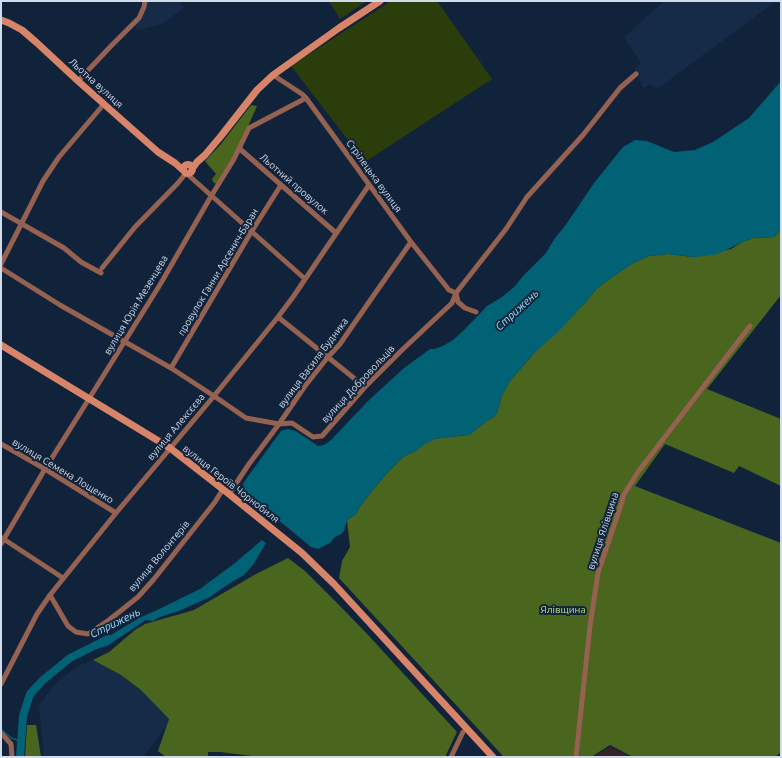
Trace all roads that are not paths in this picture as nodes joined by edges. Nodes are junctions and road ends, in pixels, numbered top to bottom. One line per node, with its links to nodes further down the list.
1 (145, 1): 6 (street)
2 (380, 1): 5 (main road)
3 (1, 20): 6 (main road, Льотна вулиця)
4 (636, 74): 22 (street)
5 (273, 75): 7 (street, Стрілецька вулиця); 10 (main road)
6 (78, 81): 8 (main road, Льотна вулиця)
7 (306, 98): 9 (street, вулиця Юрія Мезенцева); 12 (street, Стрілецька вулиця)
8 (104, 104): 10 (main road, Льотна вулиця); 15 (street)
9 (240, 149): 11 (street, Льотний провулок); 13 (street, вулиця Юрія Мезенцева)
10 (188, 169): 13 (street, Льотна вулиця); 15 (street)
11 (281, 185): 16 (street, провулок Ганни Арсенич-Баран); 17 (street, Льотний провулок)
12 (369, 185): 17 (street, вулиця Алексєєва); 18 (street, Стрілецька вулиця)
13 (212, 196): 16 (street, Льотна вулиця); 26 (street, вулиця Юрія Мезенцева)
14 (1, 212): 15 (street)
15 (21, 223): 19 (street)
16 (252, 232): 21 (street, Льотна вулиця); 29 (street, провулок Ганни Арсенич-Баран)
17 (336, 233): 21 (street, вулиця Алексєєва)
18 (411, 242): 22 (street, Стрілецька вулиця); 28 (street, вулиця Василя Будника)
19 (1, 264)
20 (1, 268): 26 (street, вулиця Добровольців)
21 (305, 279): 24 (street, вулиця Алексєєва)
22 (456, 293): 23 (street, Стрілецька вулиця); 30 (street, вулиця Добровольців)
23 (476, 312)
24 (278, 317): 28 (street); 31 (street, вулиця Алексєєва)
25 (750, 326): 48 (street, вулиця Ялівщина)
26 (125, 342): 29 (street, вулиця Добровольців); 32 (street, вулиця Юрія Мезенцева)
27 (1, 345): 32 (main road, вулиця Героїв Чорнобиля)
28 (328, 357): 30 (street); 33 (street, вулиця Василя Будника)
29 (171, 368): 31 (street, вулиця Добровольців)
30 (365, 387): 33 (street, вулиця Добровольців)
31 (214, 396): 33 (street, вулиця Добровольців); 35 (street, вулиця Алексєєва)
32 (89, 399): 35 (main road, вулиця Героїв Чорнобиля); 36 (street, вулиця Юрія Мезенцева)
33 (279, 424): 37 (street, вулиця Василя Будника)
34 (2, 445): 36 (street, вулиця Семена Лощенко)
35 (170, 448): 37 (main road, вулиця Героїв Чорнобиля); 38 (street, вулиця Алексєєва)
36 (45, 469): 38 (street, вулиця Семена Лощенко); 39 (street, вулиця Юрія Мезенцева)
37 (226, 492): 41 (street, вулиця Волонтерів); 47 (main road, вулиця Героїв Чорнобиля)
38 (116, 513): 40 (street, вулиця Алексєєва)
39 (2, 540): 40 (street)
40 (63, 578): 41 (street, вулиця Алексєєва)
41 (50, 595): 42 (street, вулиця Алексєєва)
42 (1, 684)
43 (462, 732): 46 (street)
44 (1, 733): 45 (street)
45 (12, 757)
46 (450, 757)
47 (493, 757)
48 (576, 757)

